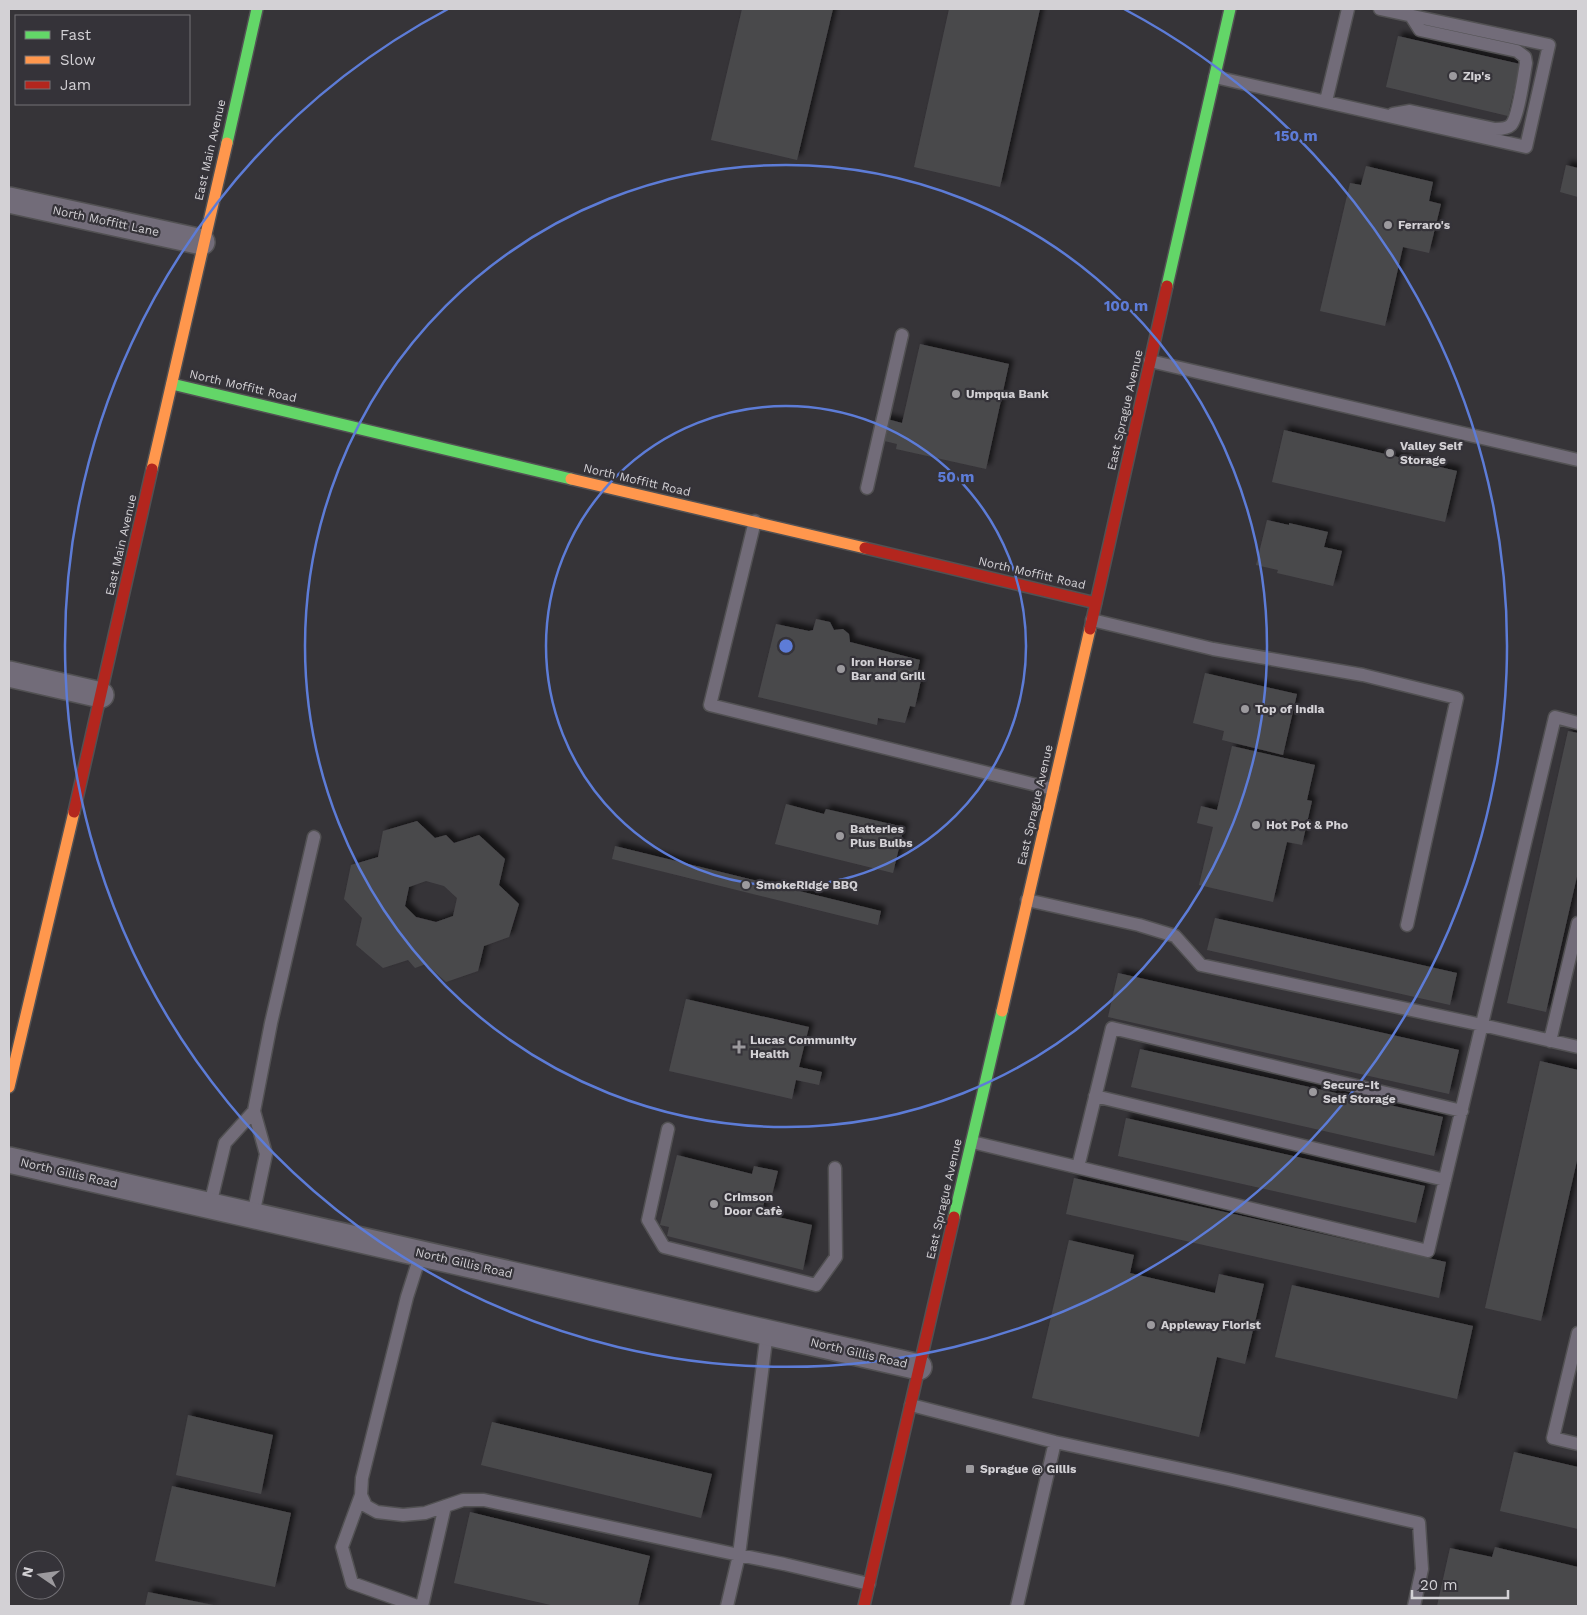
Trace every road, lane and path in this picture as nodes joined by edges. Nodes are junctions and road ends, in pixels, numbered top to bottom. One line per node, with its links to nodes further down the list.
1 (257, 9): 10 (street, East Main Avenue)
2 (1230, 9): 6 (street, East Sprague Avenue)
3 (1348, 9): 7 (lane)
4 (1380, 9): 5 (lane)
5 (1411, 16): 8 (lane); 8 (lane)
6 (1215, 77): 7 (lane); 12 (street, East Sprague Avenue)
7 (1326, 101): 8 (lane)
8 (1388, 115)
9 (9, 200): 10 (street, North Moffitt Lane)
10 (202, 242): 13 (street, East Main Avenue)
11 (902, 335): 15 (lane)
12 (1150, 361): 14 (lane); 17 (street, East Sprague Avenue)
13 (172, 384): 16 (street, North Moffitt Road); 20 (street, East Main Avenue)
14 (1578, 460)
15 (867, 488)
16 (755, 522): 17 (street, North Moffitt Road); 22 (lane)
17 (1096, 603): 18 (street, East Sprague Avenue)
18 (1092, 620): 22 (street, East Sprague Avenue); 26 (lane)
19 (9, 674): 20 (street)
20 (101, 695): 30 (street, East Main Avenue)
21 (1578, 723): 27 (lane)
22 (1053, 789): 24 (street, East Sprague Avenue)
23 (314, 837): 32 (lane)
24 (1027, 900): 27 (lane); 35 (street, East Sprague Avenue)
25 (1578, 923): 28 (lane)
26 (1407, 925)
27 (1482, 1025): 28 (lane); 33 (lane)
28 (1550, 1041): 29 (lane)
29 (1578, 1047)
30 (9, 1088)
31 (1095, 1096): 33 (lane); 37 (lane); 39 (lane)
32 (254, 1111): 40 (lane); 41 (lane)
33 (1462, 1111): 39 (lane)
34 (668, 1129): 38 (lane)
35 (972, 1142): 37 (lane); 45 (street, East Sprague Avenue)
36 (9, 1160): 40 (street, North Gillis Road)
37 (1078, 1167): 39 (lane)
38 (836, 1168)
39 (1445, 1180)
40 (210, 1205): 41 (street, North Gillis Road)
41 (253, 1215): 42 (street, North Gillis Road)
42 (421, 1253): 43 (street, North Gillis Road); 49 (lane)
43 (767, 1332): 45 (street, North Gillis Road); 51 (lane)
44 (1578, 1333): 48 (lane)
45 (920, 1367): 46 (street, East Sprague Avenue)
46 (910, 1405): 47 (lane); 52 (street, East Sprague Avenue)
47 (1055, 1442): 57 (lane); 58 (lane)
48 (1578, 1444)
49 (361, 1495): 50 (lane); 53 (lane)
50 (445, 1506): 51 (lane); 54 (lane)
51 (739, 1555): 52 (lane); 55 (lane)
52 (869, 1584): 56 (street, East Sprague Avenue)
53 (416, 1606)
54 (422, 1606)
55 (727, 1606)
56 (864, 1606)
57 (1017, 1606)
58 (1414, 1606)

